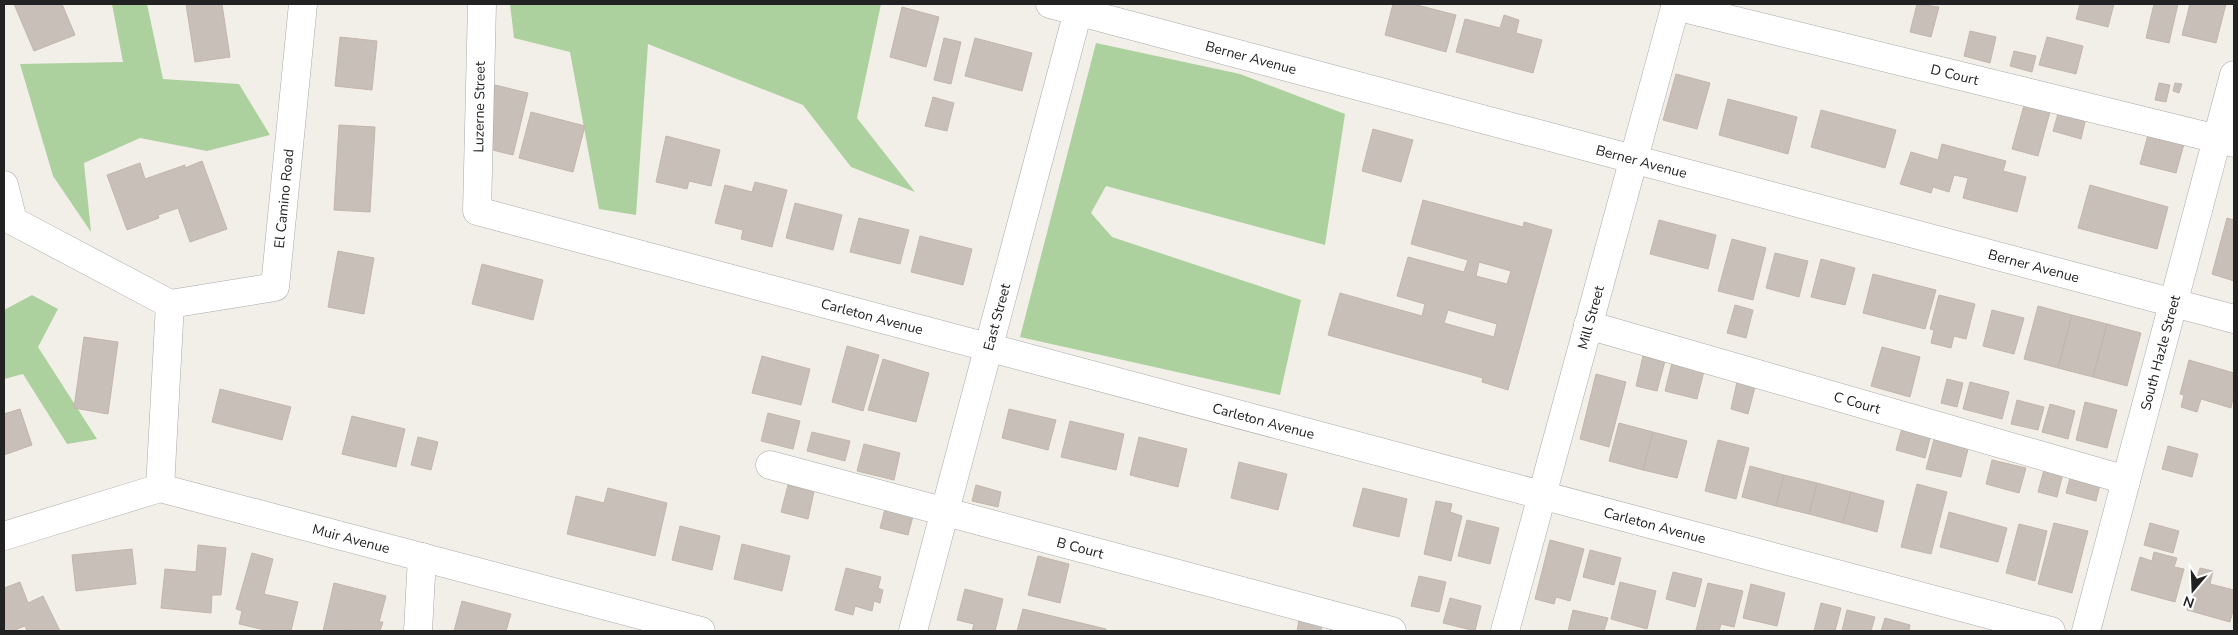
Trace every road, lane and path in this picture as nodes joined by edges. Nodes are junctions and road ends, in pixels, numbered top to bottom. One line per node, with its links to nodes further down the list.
1 (303, 4): 12 (street, El Camino Road)
2 (482, 4): 10 (street, Luzerne Street)
3 (1050, 4): 5 (street, Berner Avenue)
4 (1675, 5): 7 (street, D Court); 8 (street, Mill Street)
5 (1079, 7): 8 (street, Berner Avenue); 15 (street, East Street)
6 (2234, 75): 7 (street, South Hazle Street)
7 (2226, 140): 11 (street, South Hazle Street)
8 (1633, 160): 11 (street, Berner Avenue); 14 (street, Mill Street)
9 (4, 185): 12 (street)
10 (477, 211): 15 (street, Carleton Avenue)
11 (2174, 303): 13 (street, Berner Avenue); 17 (street, South Hazle Street)
12 (170, 304): 18 (street)
13 (2234, 319)
14 (1588, 325): 17 (street, C Court); 19 (street, Mill Street)
15 (989, 348): 19 (street, Carleton Avenue); 20 (street, East Street)
16 (770, 465): 20 (street, B Court)
17 (2126, 480): 29 (street, South Hazle Street)
18 (160, 488): 21 (street); 22 (street, Muir Avenue)
19 (1542, 496): 27 (street, Mill Street); 28 (street, Carleton Avenue)
20 (945, 512): 25 (street, East Street); 26 (street, B Court)
21 (4, 536)
22 (422, 557): 23 (street); 24 (street, Muir Avenue)
23 (418, 631)
24 (701, 631)
25 (913, 631)
26 (1392, 631)
27 (1505, 631)
28 (2051, 631)
29 (2086, 631)

